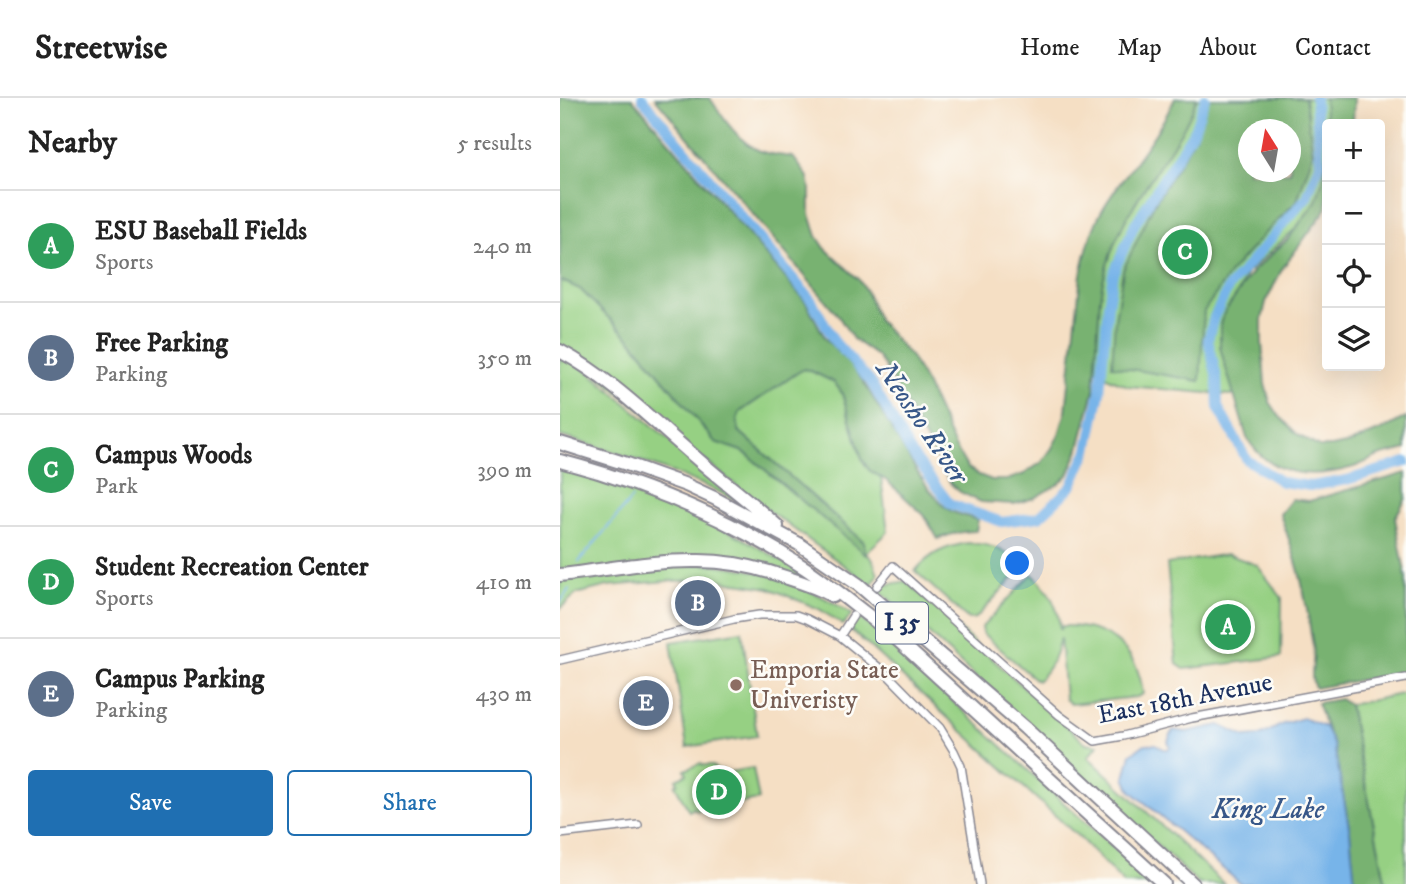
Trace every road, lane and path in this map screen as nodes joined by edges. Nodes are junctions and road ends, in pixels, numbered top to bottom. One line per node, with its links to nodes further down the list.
1 (560, 351): 4 (highway)
2 (560, 443): 4 (highway, I 35)
3 (560, 461): 8 (highway, I 35)
4 (799, 544): 16 (highway, I 35)
5 (560, 575): 8 (highway)
6 (877, 586): 11 (street, East 18th Avenue)
7 (853, 616): 9 (street)
8 (875, 621): 15 (highway, I 35)
9 (840, 636): 10 (street); 14 (street)
10 (560, 660)
11 (1406, 678)
12 (638, 825): 13 (street)
13 (560, 835)
14 (980, 884)
15 (1164, 884)
16 (1193, 884)

